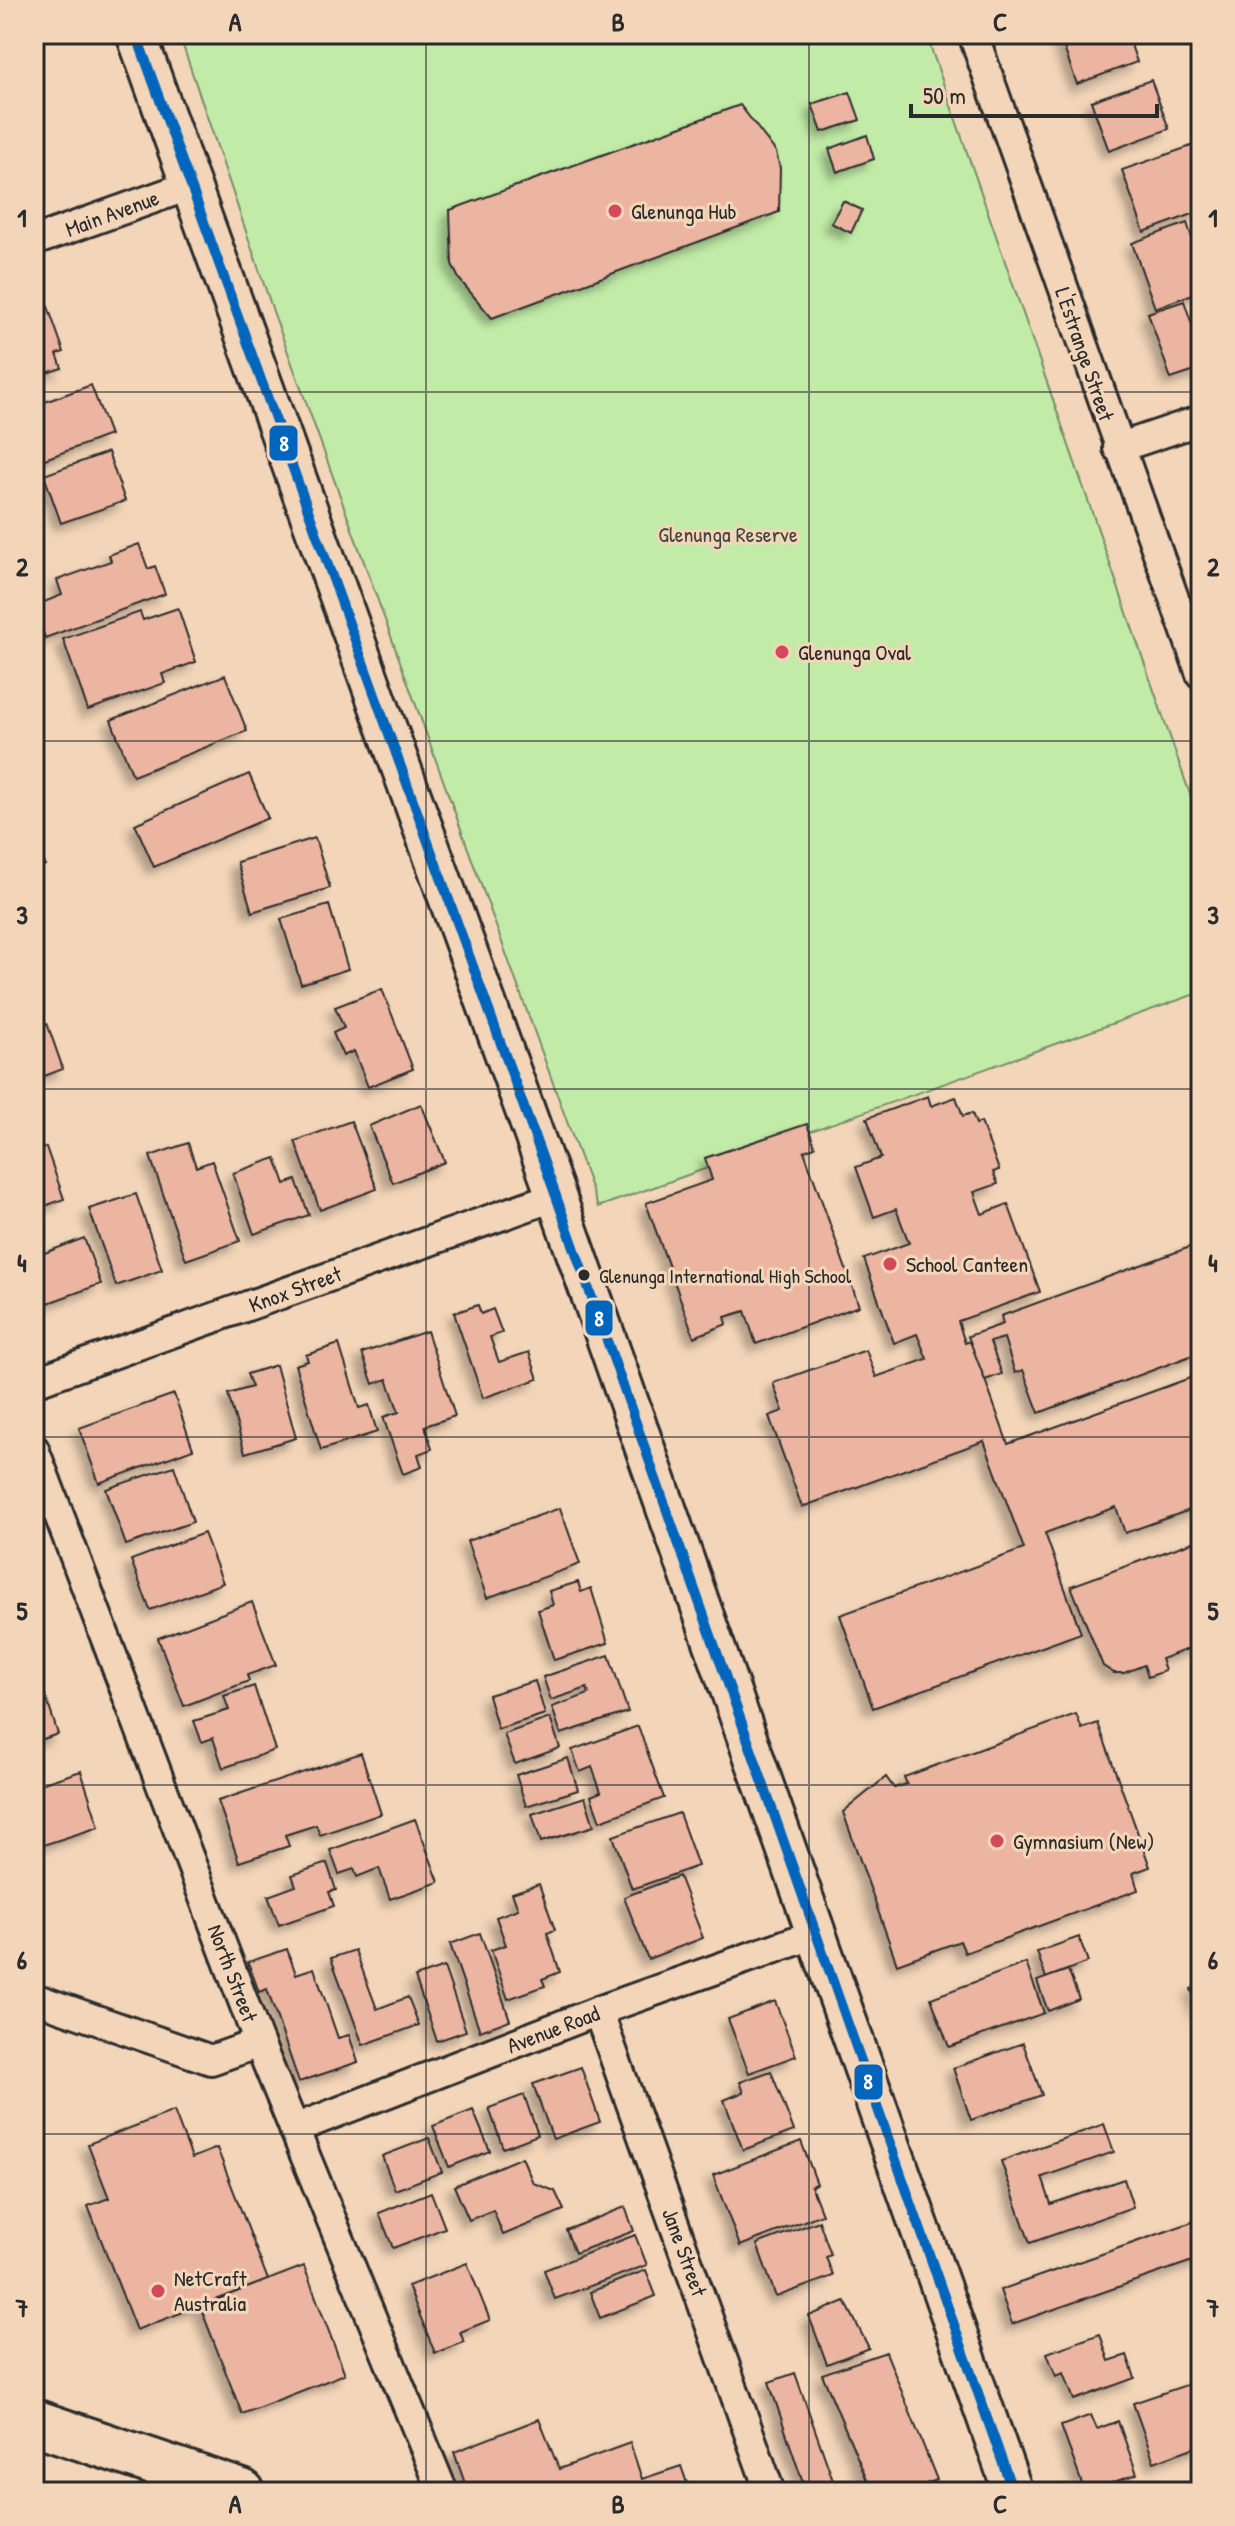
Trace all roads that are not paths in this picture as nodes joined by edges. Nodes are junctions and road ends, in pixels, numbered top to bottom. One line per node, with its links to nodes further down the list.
1 (136, 34): 3 (street)
2 (973, 34): 6 (street, L'Estrange Street)
3 (191, 185): 4 (street, Main Avenue); 8 (street)
4 (34, 241)
5 (1201, 420): 6 (street)
6 (1118, 448): 7 (street, L'Estrange Street)
7 (1201, 674)
8 (556, 1196): 9 (street, Knox Street); 11 (street)
9 (34, 1382)
10 (34, 1449): 14 (street, North Street)
11 (815, 1934): 13 (street, Avenue Road); 20 (street)
12 (34, 1998): 14 (street)
13 (598, 2011): 15 (street, Avenue Road); 19 (street, Jane Street)
14 (259, 2043): 15 (street, North Street)
15 (294, 2129): 18 (street, North Street)
16 (34, 2422): 17 (highway)
17 (242, 2492)
18 (443, 2492)
19 (770, 2492)
20 (1013, 2492)

